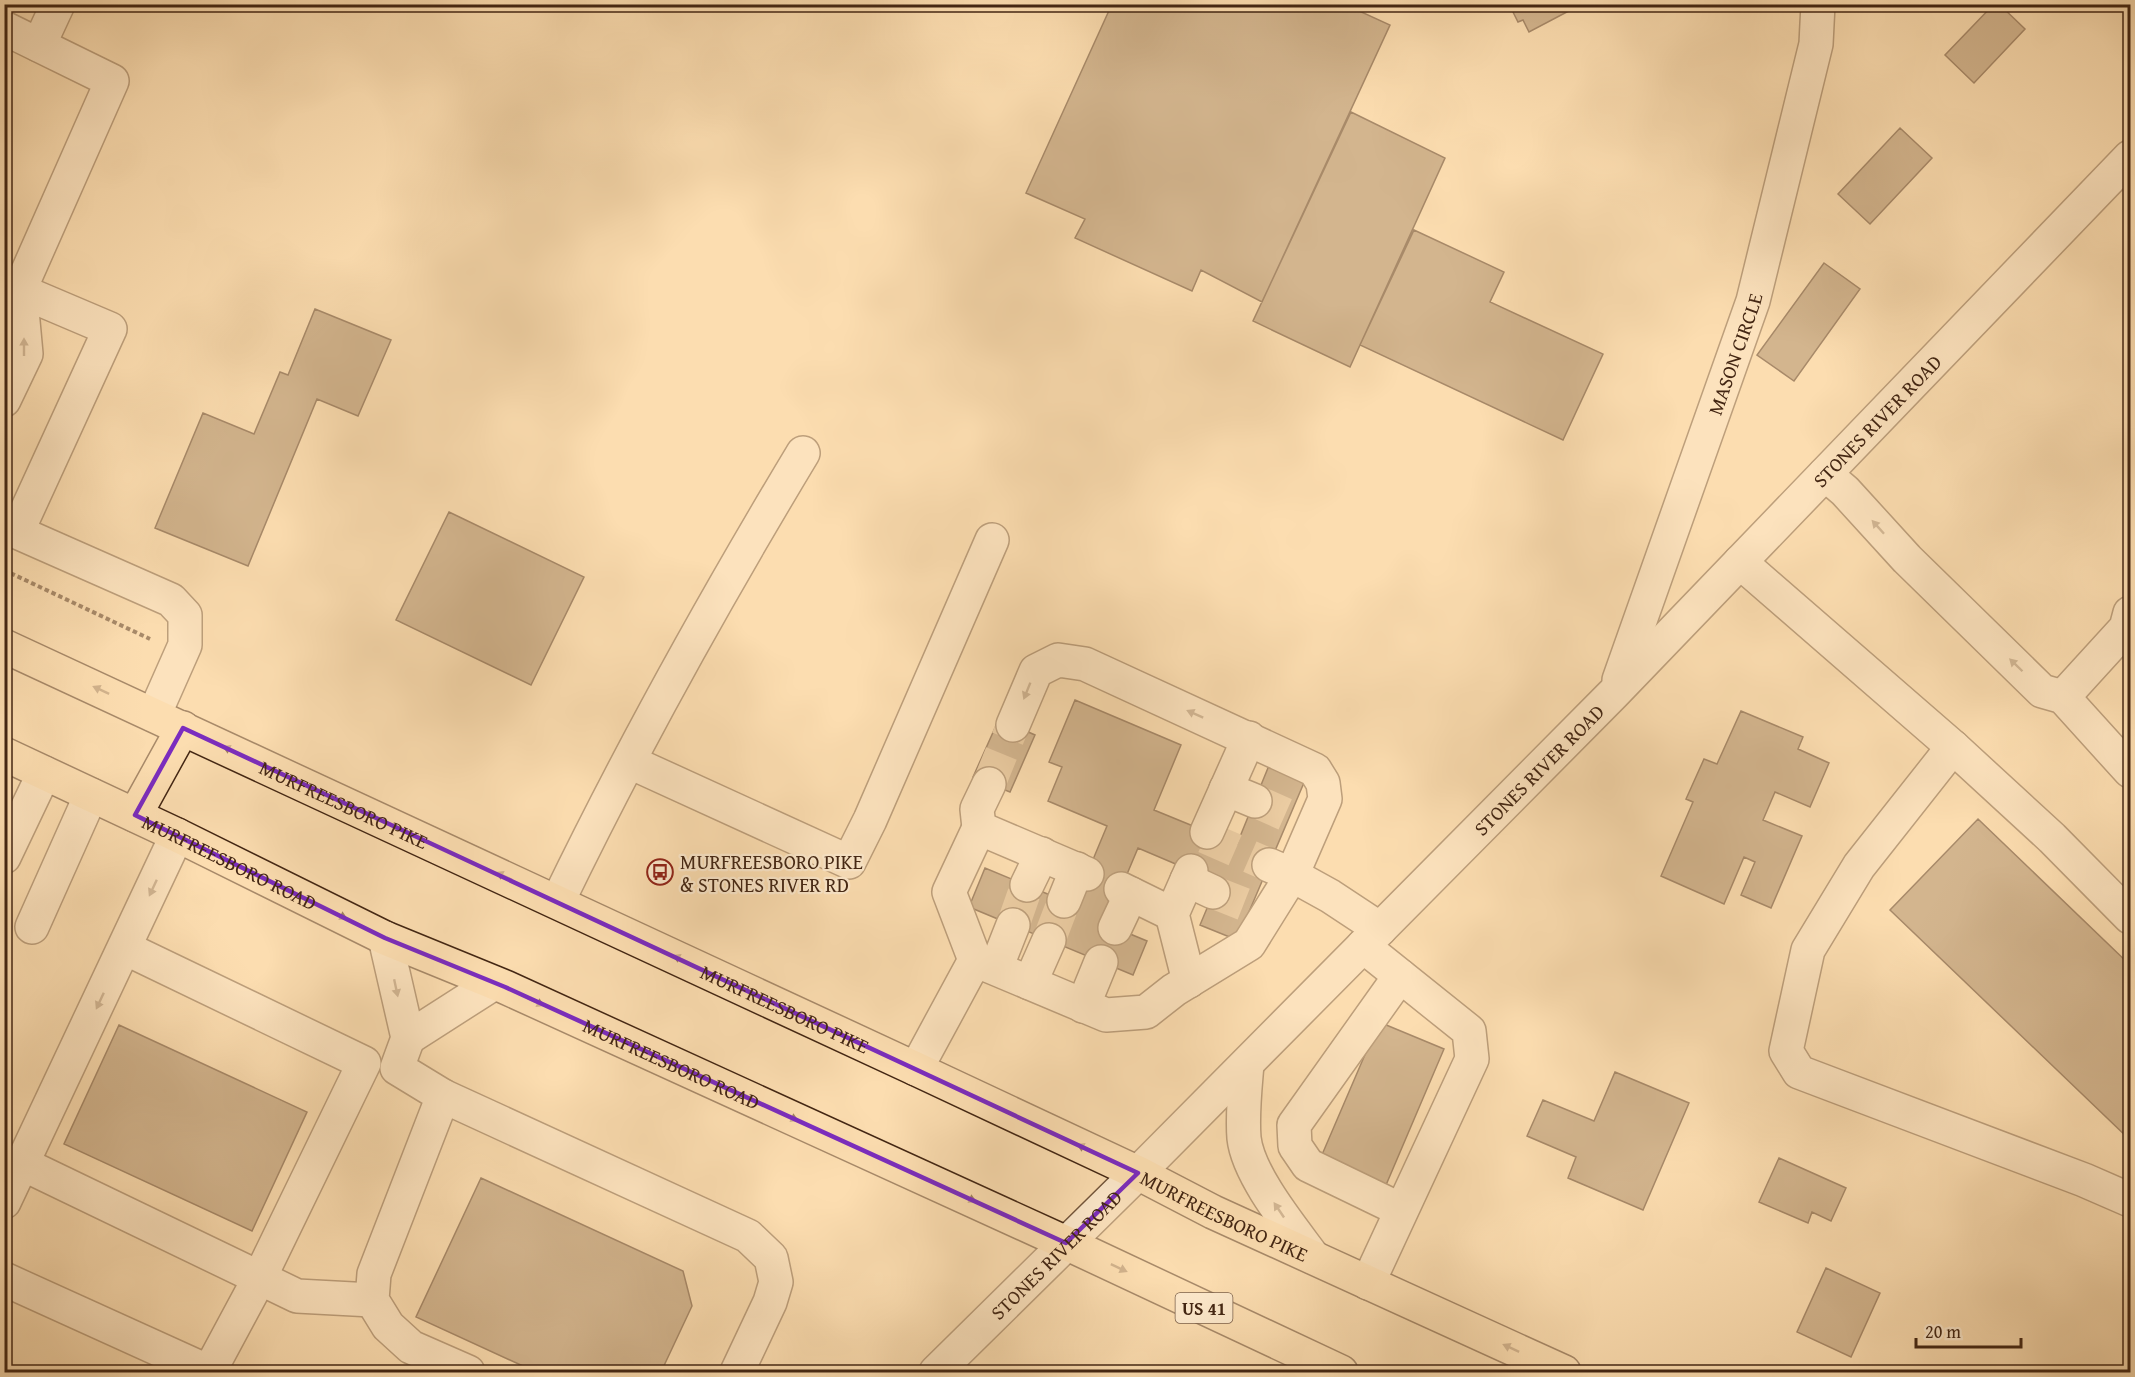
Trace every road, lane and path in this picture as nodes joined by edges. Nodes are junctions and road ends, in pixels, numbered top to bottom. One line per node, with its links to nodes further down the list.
1 (58, 4): 4 (street)
2 (1818, 4): 16 (street, MASON CIRCLE)
3 (4, 28): 4 (street)
4 (39, 45): 6 (street)
5 (2130, 157): 9 (street, STONES RIVER ROAD)
6 (10, 292): 7 (street, one-way to 6); 15 (street)
7 (4, 400)
8 (803, 453): 23 (street)
9 (1825, 474): 11 (street, STONES RIVER ROAD); 17 (street, one-way to 9)
10 (992, 540): 23 (street)
11 (1740, 562): 16 (street, STONES RIVER ROAD); 21 (street)
12 (4, 570): 15 (path)
13 (2130, 613): 17 (street)
14 (4, 646): 18 (main road, MURFREESBORO PIKE, one-way to 14)
15 (177, 664): 18 (street)
16 (1614, 693): 45 (street, STONES RIVER ROAD)
17 (2063, 697): 24 (street)
18 (168, 721): 28 (main road); 37 (main road, MURFREESBORO PIKE, one-way to 18)
19 (1013, 726): 20 (street, one-way to 19)
20 (1249, 738): 30 (street); 34 (street)
21 (1953, 747): 40 (street); 62 (street)
22 (4, 754): 25 (main road, MURFREESBORO ROAD)
23 (630, 762): 37 (street)
24 (2130, 771)
25 (44, 773): 27 (main road, MURFREESBORO ROAD); 33 (street)
26 (989, 784): 29 (street)
27 (91, 795): 28 (main road, MURFREESBORO ROAD); 42 (street)
28 (135, 815): 31 (main road, MURFREESBORO ROAD)
29 (979, 828): 32 (street); 49 (street)
30 (1207, 832)
31 (177, 835): 44 (main road, MURFREESBORO ROAD, one-way to 44); 47 (street, one-way to 47)
32 (1042, 855): 36 (street); 38 (street)
33 (4, 857)
34 (1280, 870): 45 (street); 51 (street)
35 (1197, 881): 39 (street)
36 (1027, 885)
37 (558, 901): 58 (main road, MURFREESBORO PIKE, one-way to 37)
38 (1064, 901)
39 (1172, 914): 43 (street); 51 (street)
40 (2130, 917)
41 (1013, 925): 49 (street)
42 (32, 927)
43 (1115, 928)
44 (385, 938): 52 (main road, MURFREESBORO ROAD); 55 (street, one-way to 55)
45 (1372, 938): 50 (street); 57 (street, STONES RIVER ROAD)
46 (1049, 940): 53 (street)
47 (124, 948): 56 (street); 60 (street, one-way to 60)
48 (1101, 962): 54 (street)
49 (985, 964): 53 (street); 58 (street)
50 (1400, 976): 64 (street); 64 (street)
51 (1189, 981): 54 (street)
52 (494, 983): 55 (street); 65 (main road, MURFREESBORO ROAD, one-way to 65)
53 (1030, 983): 54 (street)
54 (1083, 1006)
55 (402, 1053): 56 (street); 59 (street)
56 (364, 1064): 67 (street)
57 (1246, 1064): 61 (street, STONES RIVER ROAD); 66 (street, one-way to 57)
58 (916, 1069): 61 (main road, MURFREESBORO PIKE, one-way to 58)
59 (443, 1096): 70 (street); 73 (street)
60 (23, 1164): 63 (street); 67 (street)
61 (1138, 1173): 65 (street, STONES RIVER ROAD); 66 (main road, MURFREESBORO PIKE)
62 (2130, 1200)
63 (4, 1202)
64 (1401, 1210): 69 (street)
65 (1066, 1243): 74 (street, STONES RIVER ROAD); 75 (main road, MURFREESBORO ROAD / US 41, one-way to 75)
66 (1313, 1257): 69 (main road, MURFREESBORO PIKE)
67 (260, 1277): 70 (street); 71 (street)
68 (4, 1279): 71 (street)
69 (1368, 1283): 76 (main road, MURFREESBORO PIKE, one-way to 69)
70 (372, 1300): 72 (street)
71 (209, 1372)
72 (468, 1372)
73 (737, 1372)
74 (936, 1372)
75 (1341, 1372)
76 (1564, 1372)

